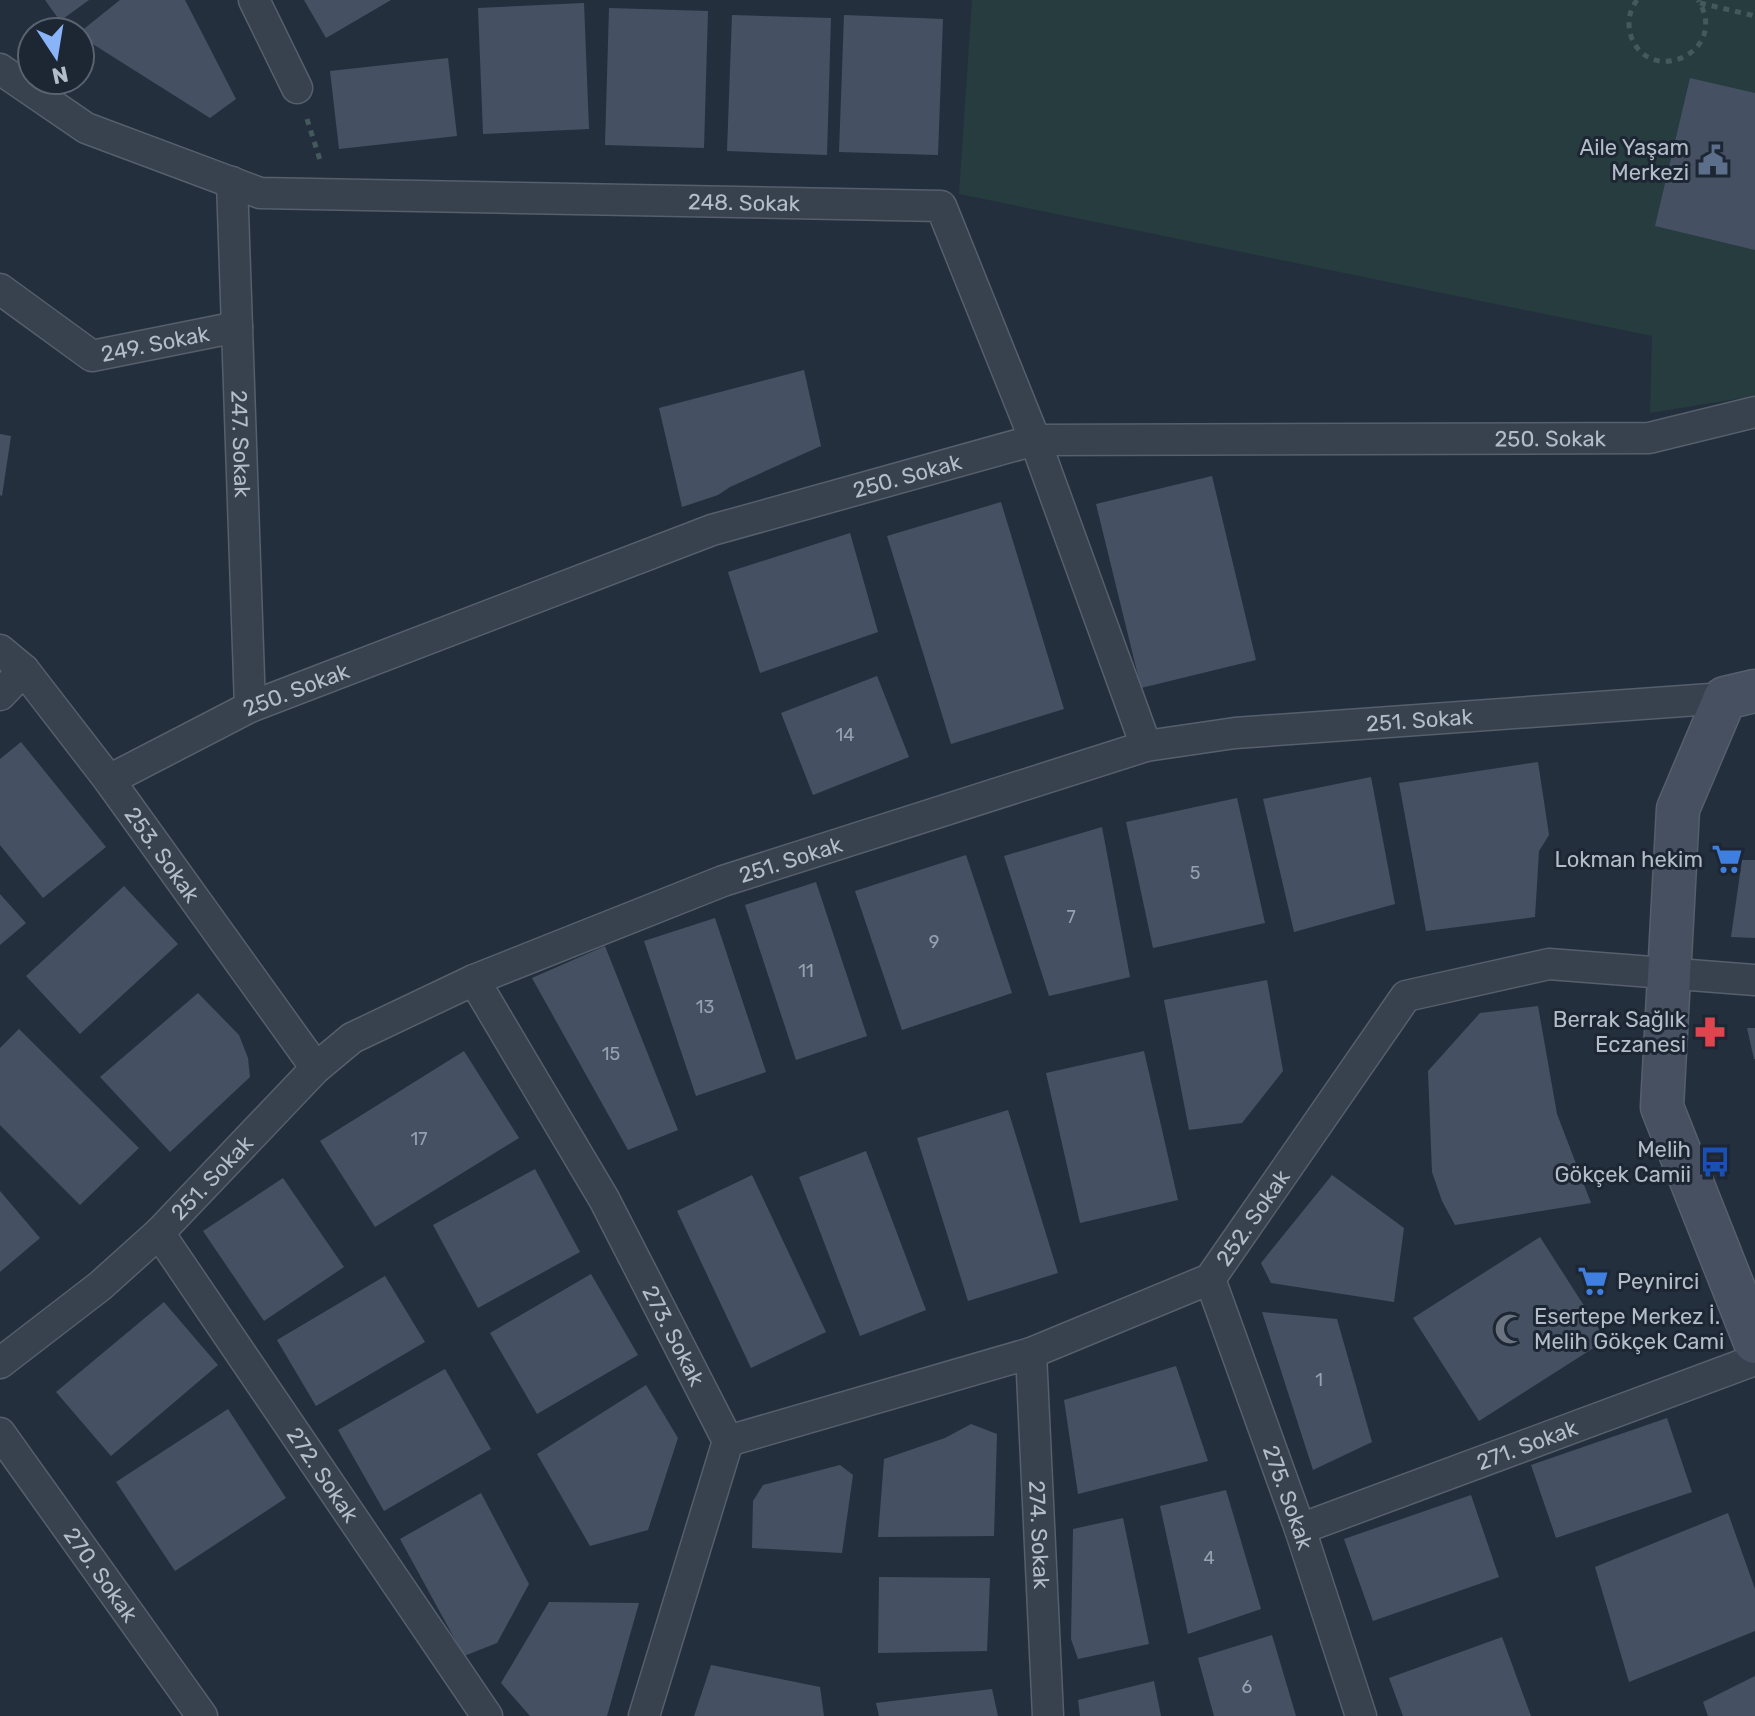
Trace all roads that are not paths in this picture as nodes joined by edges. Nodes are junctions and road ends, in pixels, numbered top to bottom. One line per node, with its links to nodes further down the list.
1 (254, 0): 3 (street)
2 (0, 69): 4 (street, 248. Sokak)
3 (297, 88)
4 (232, 182): 6 (street, 247. Sokak); 8 (street, 248. Sokak)
5 (0, 289): 6 (street, 249. Sokak)
6 (237, 327): 13 (street, 247. Sokak)
7 (1755, 412): 8 (street, 250. Sokak)
8 (1035, 440): 13 (street, 250. Sokak); 14 (street, 248. Sokak)
9 (0, 650): 10 (street, 253. Sokak)
10 (24, 670): 11 (street); 15 (street, 253. Sokak)
11 (0, 695)
12 (1740, 695): 14 (street, 251. Sokak); 16 (main road)
13 (250, 707): 15 (street, 250. Sokak)
14 (1146, 746): 17 (street, 251. Sokak)
15 (109, 780): 19 (street, 253. Sokak)
16 (1668, 975): 18 (street, 252. Sokak); 21 (street, 252. Sokak); 22 (main road)
17 (474, 980): 19 (street, 251. Sokak); 27 (street, 273. Sokak)
18 (1755, 980)
19 (316, 1068): 20 (street, 251. Sokak)
20 (159, 1233): 25 (street, 251. Sokak); 30 (street, 272. Sokak)
21 (1210, 1279): 23 (street, 252. Sokak); 28 (street, 275. Sokak)
22 (1755, 1342)
23 (1031, 1353): 27 (street, 252. Sokak); 32 (street, 274. Sokak)
24 (1755, 1360): 28 (street, 271. Sokak)
25 (0, 1363)
26 (0, 1433): 29 (street, 270. Sokak)
27 (728, 1441): 31 (street)
28 (1300, 1529): 33 (street, 275. Sokak)
29 (202, 1716)
30 (487, 1716)
31 (644, 1716)
32 (1048, 1716)
33 (1361, 1716)

